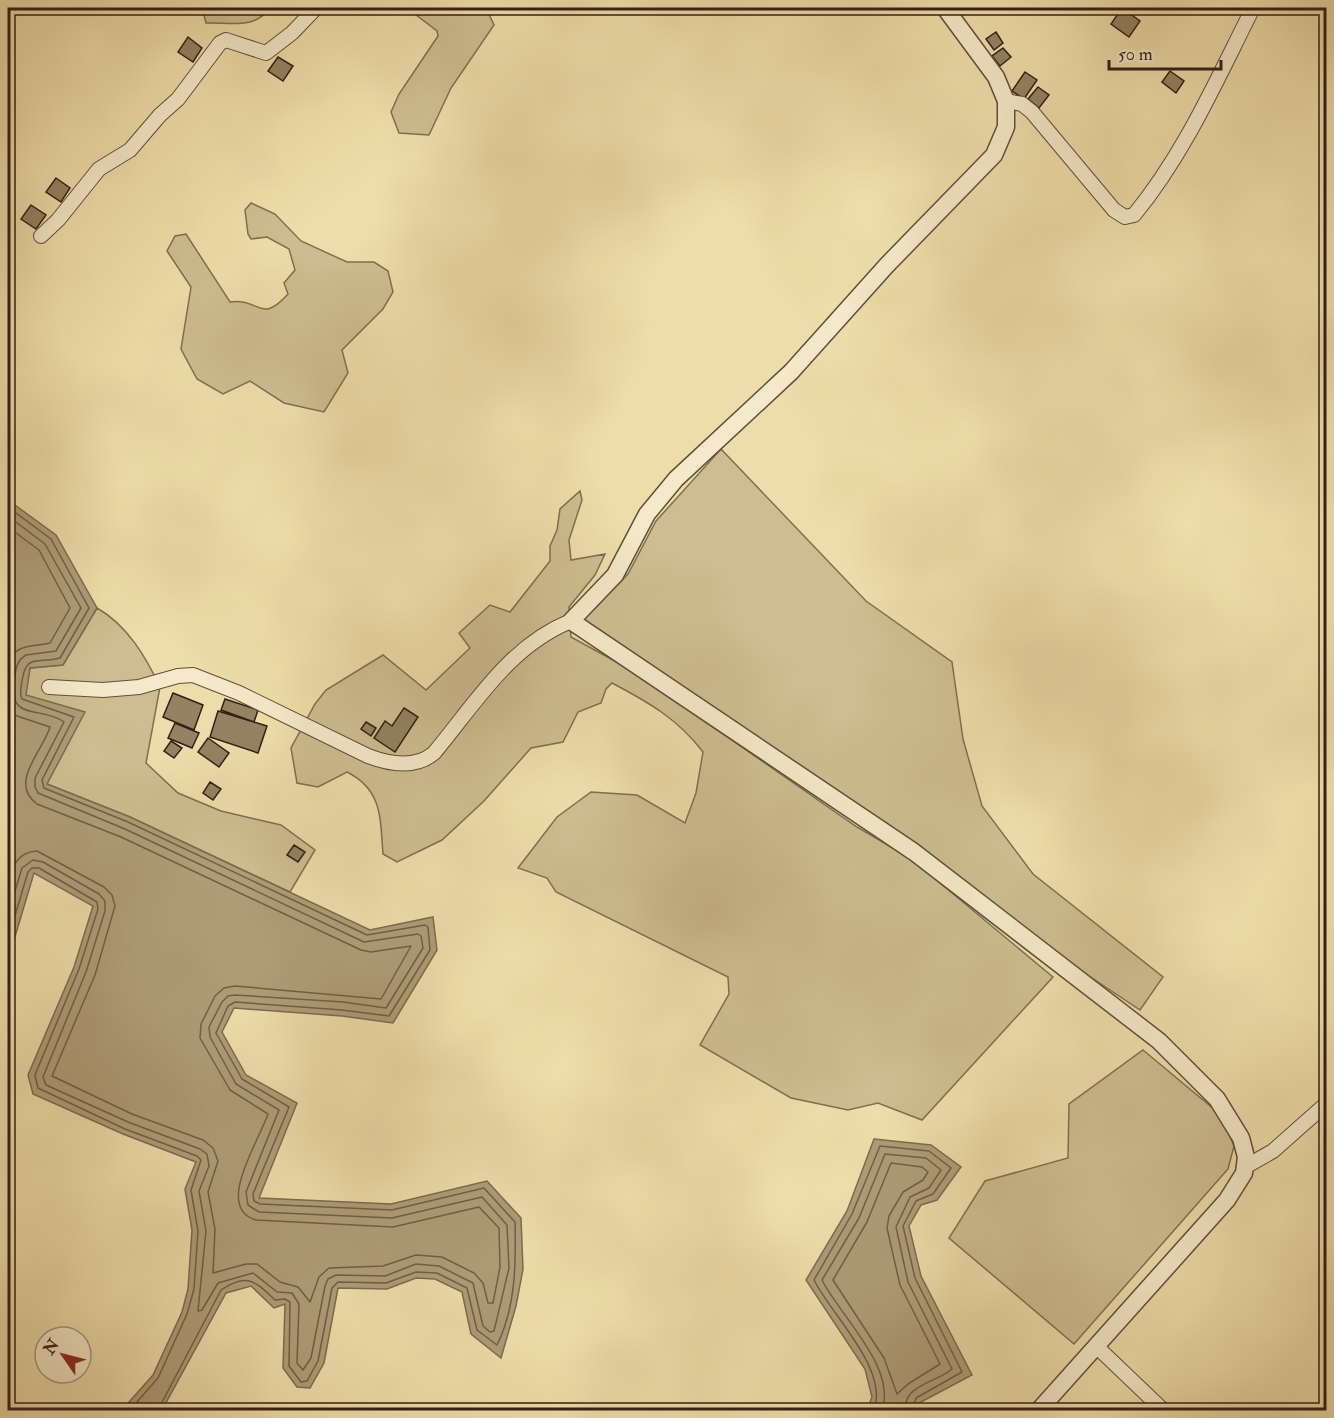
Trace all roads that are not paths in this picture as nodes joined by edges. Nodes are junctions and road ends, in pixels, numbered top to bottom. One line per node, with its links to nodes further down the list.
1 (316, 8): 5 (street)
2 (945, 8): 4 (street)
3 (1253, 8): 4 (street)
4 (1006, 101): 6 (street)
5 (41, 236)
6 (571, 621): 7 (street); 9 (street)
7 (49, 687)
8 (1326, 1104): 9 (street)
9 (1245, 1167): 10 (street)
10 (1097, 1347): 11 (street); 12 (street)
11 (1040, 1410)
12 (1163, 1410)

